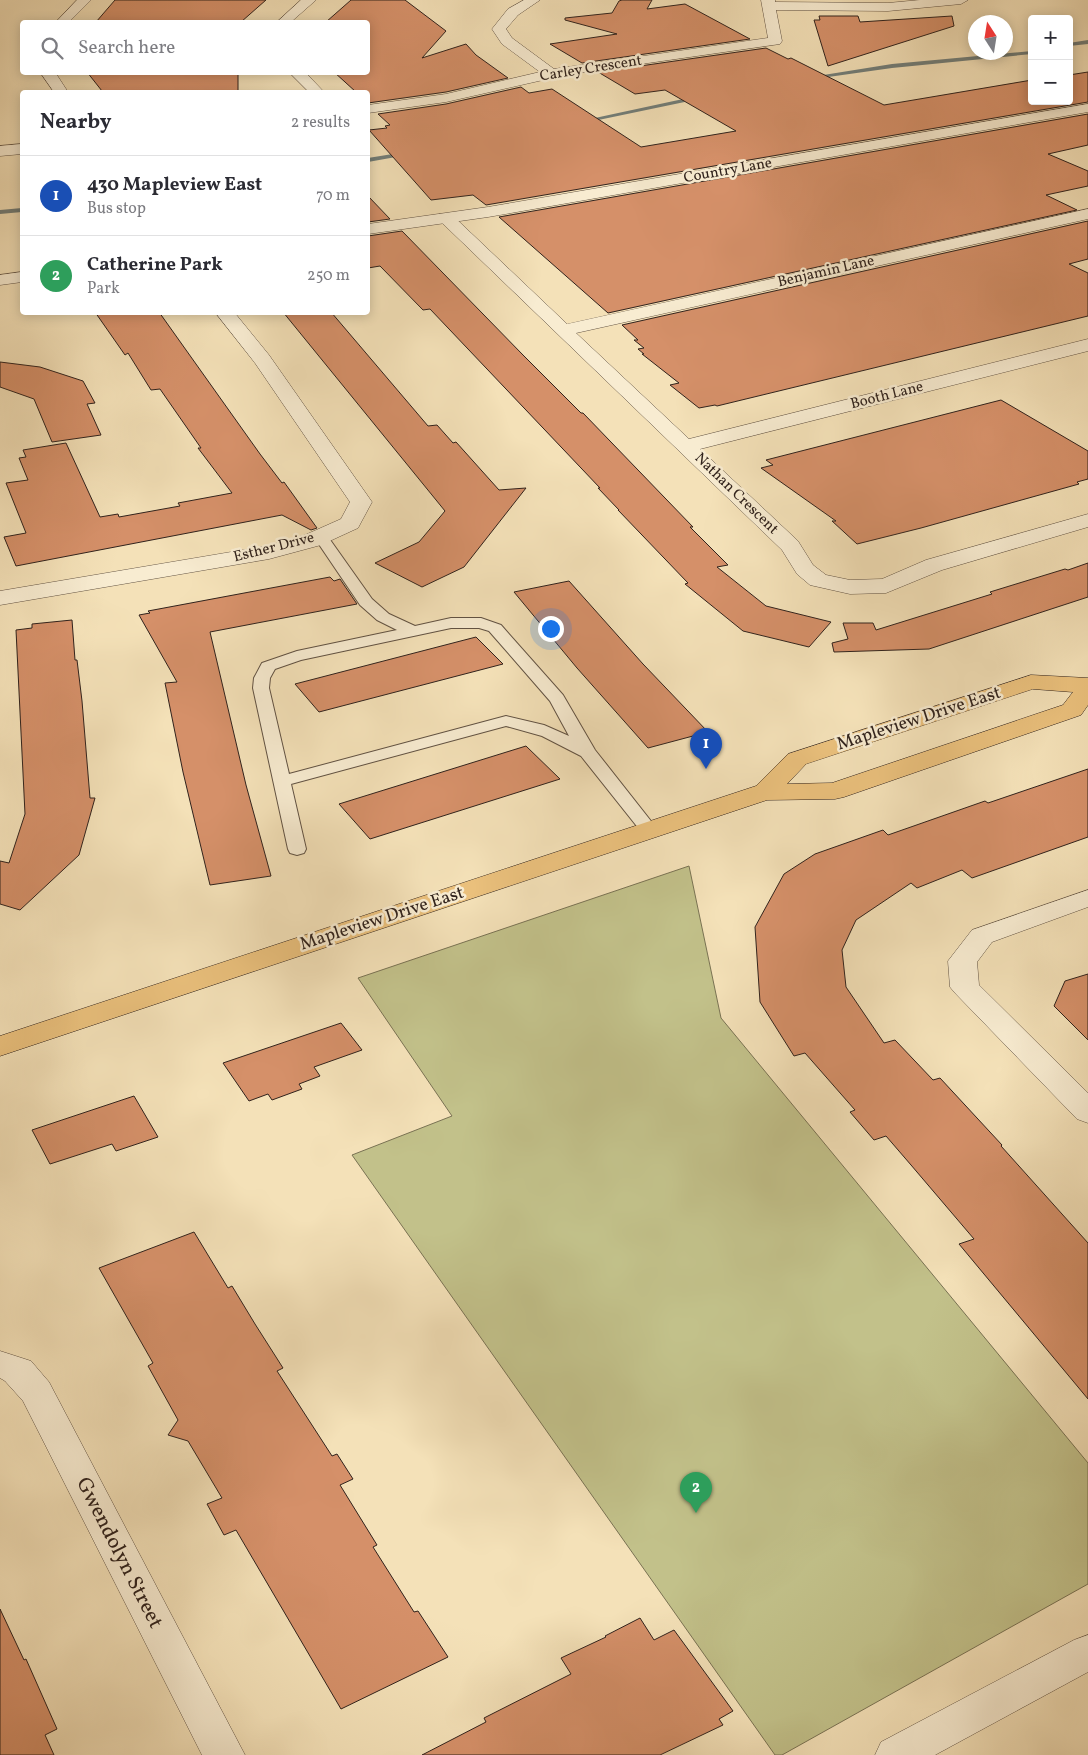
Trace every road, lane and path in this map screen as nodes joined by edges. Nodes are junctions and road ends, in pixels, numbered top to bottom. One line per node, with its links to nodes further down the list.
1 (84, 0): 6 (street)
2 (309, 0): 7 (street)
3 (533, 0): 8 (street)
4 (962, 0): 5 (street)
5 (769, 3): 8 (street, Carley Crescent)
6 (64, 20)
7 (286, 20)
8 (551, 74): 14 (street, Carley Crescent)
9 (48, 75): 11 (street)
10 (299, 75): 12 (street)
11 (60, 90)
12 (315, 90)
13 (1088, 108): 18 (street, Country Lane)
14 (370, 109)
15 (20, 149): 16 (street)
16 (0, 151)
17 (1088, 214): 23 (street, Benjamin Lane)
18 (445, 218): 19 (street, Country Lane); 23 (street, Nathan Crescent)
19 (370, 229)
20 (20, 277): 21 (street)
21 (0, 280)
22 (226, 315): 27 (street, Esther Drive)
23 (564, 330): 25 (street, Nathan Crescent)
24 (1088, 345): 25 (street, Booth Lane)
25 (686, 446): 26 (street, Nathan Crescent)
26 (1088, 520)
27 (321, 537): 28 (street, Esther Drive); 29 (lane)
28 (0, 598)
29 (411, 630): 31 (lane); 32 (lane)
30 (1088, 686): 33 (main road, Mapleview Drive East); 33 (main road, Mapleview Drive East)
31 (587, 752): 32 (lane); 34 (lane)
32 (282, 781): 35 (lane)
33 (765, 792): 34 (main road, Mapleview Drive East)
34 (649, 830): 37 (main road, Mapleview Drive East)
35 (297, 849)
36 (1088, 898): 38 (street)
37 (0, 1046)
38 (1088, 1112)
39 (0, 1364): 41 (street, Gwendolyn Street)
40 (1088, 1652): 42 (street)
41 (224, 1755)
42 (896, 1755)

